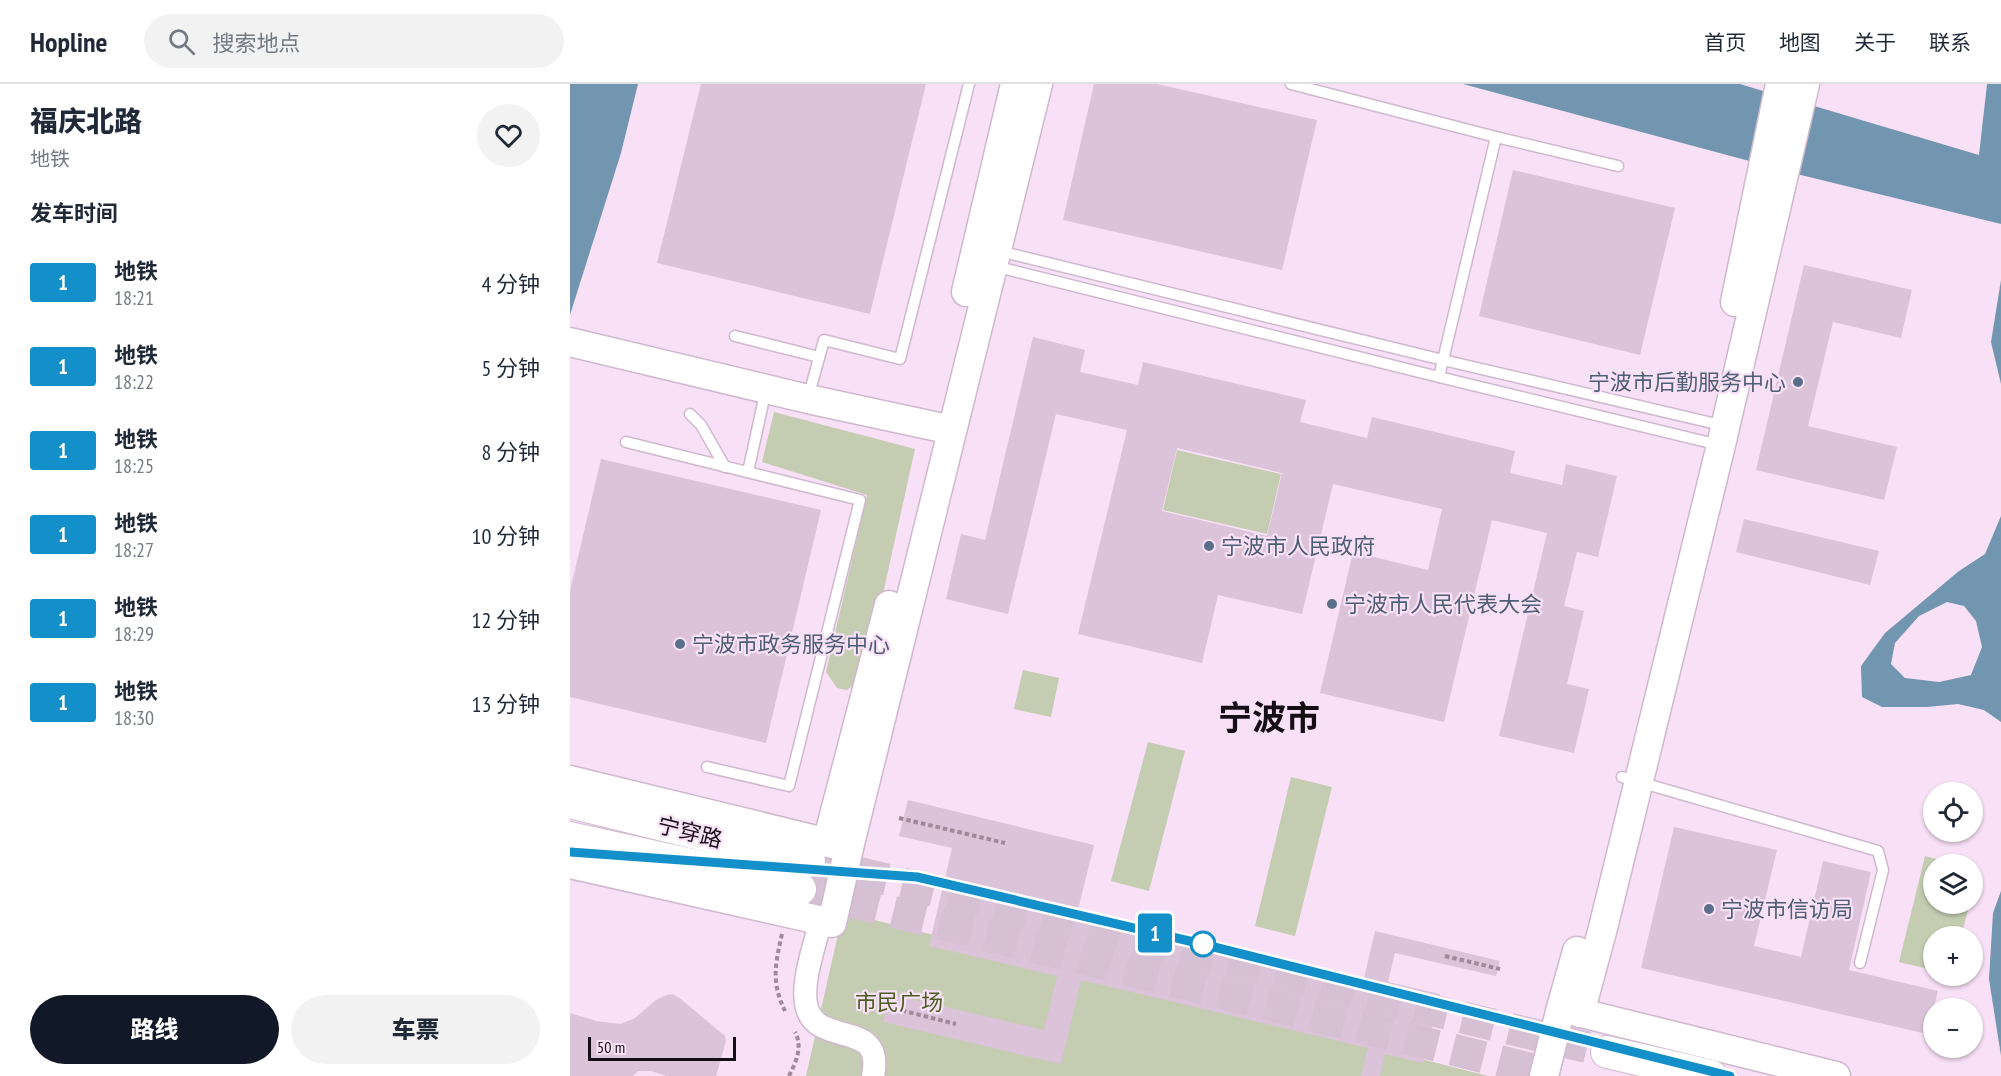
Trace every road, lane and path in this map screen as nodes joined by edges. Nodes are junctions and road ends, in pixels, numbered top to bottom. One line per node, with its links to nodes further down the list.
1 (969, 84): 13 (lane)
2 (1015, 84): 9 (street)
3 (1038, 84): 9 (street)
4 (1291, 84): 7 (lane)
5 (1779, 84): 19 (street)
6 (1805, 84): 19 (street)
7 (1496, 137): 8 (lane); 14 (lane)
8 (1618, 166)
9 (985, 256): 14 (lane); 15 (lane); 20 (street)
10 (735, 336): 13 (lane)
11 (570, 342): 17 (street)
12 (570, 357): 16 (street)
13 (819, 357): 17 (lane)
14 (1443, 360): 15 (lane); 19 (lane)
15 (1438, 378): 19 (lane)
16 (763, 403): 17 (street); 23 (lane)
17 (807, 406): 20 (street)
18 (690, 414): 22 (lane)
19 (1715, 434): 26 (street)
20 (941, 436): 31 (street)
21 (626, 442): 22 (lane)
22 (725, 467): 23 (lane)
23 (748, 472): 24 (lane)
24 (707, 767)
25 (570, 780): 31 (street)
26 (1630, 780): 35 (lane); 38 (street)
27 (570, 802): 31 (main road, 宁穿路)
28 (899, 818): 30 (path)
29 (570, 838): 31 (main road, 宁穿路)
30 (1005, 843)
31 (821, 860): 33 (street)
32 (570, 864): 33 (street)
33 (820, 920): 41 (street)
34 (1445, 956): 36 (path)
35 (1860, 963)
36 (1500, 969)
37 (880, 1005): 39 (path)
38 (1571, 1010): 42 (street); 44 (street)
39 (956, 1024)
40 (1607, 1052): 43 (main road)
41 (873, 1076)
42 (1544, 1076)
43 (1711, 1076)
44 (1836, 1076)

